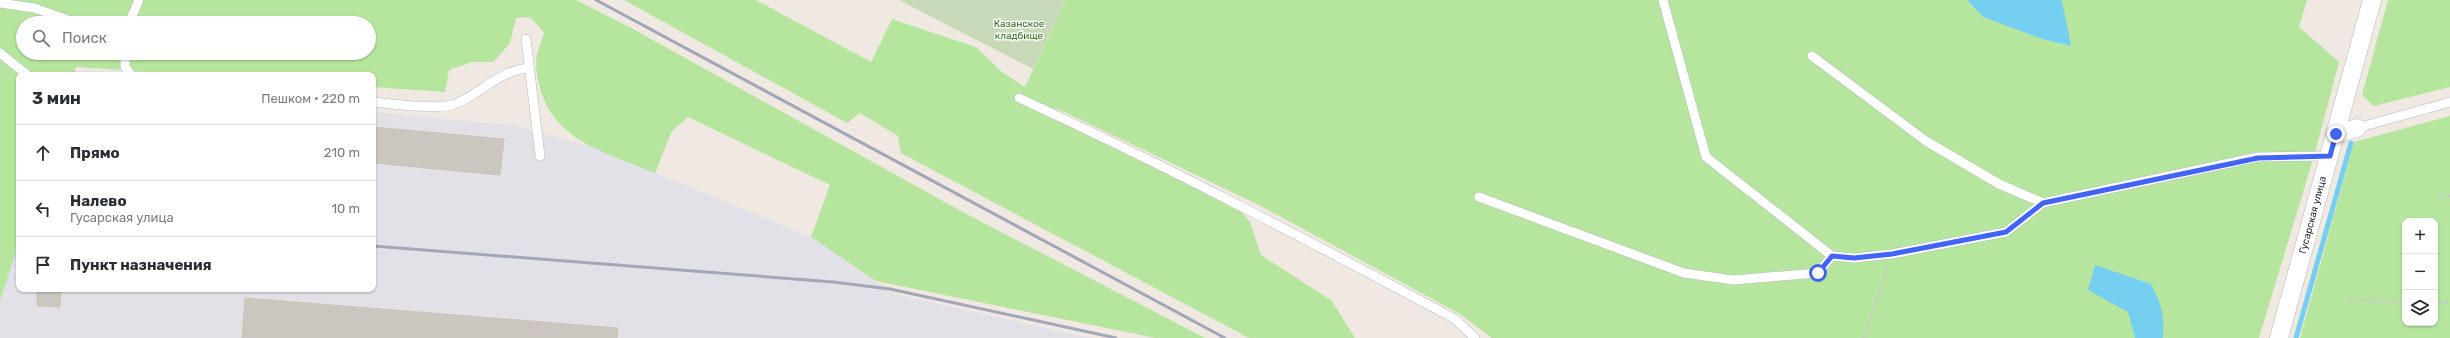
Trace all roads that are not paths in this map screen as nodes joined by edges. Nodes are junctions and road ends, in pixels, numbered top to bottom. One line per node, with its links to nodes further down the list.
1 (139, 0): 6 (lane)
2 (1663, 0): 23 (lane)
3 (2372, 0): 18 (street, Гусарская улица)
4 (0, 3): 5 (lane)
5 (57, 16)
6 (131, 16)
7 (526, 39): 11 (lane)
8 (0, 53): 12 (lane)
9 (1812, 56): 22 (lane)
10 (125, 60): 13 (lane)
11 (528, 68): 15 (lane); 19 (lane)
12 (24, 72)
13 (129, 72)
14 (1019, 98): 24 (lane)
15 (376, 102)
16 (2450, 102): 17 (lane)
17 (2357, 128): 18 (street)
18 (2336, 134): 20 (street, Гусарская улица)
19 (540, 156)
20 (2330, 156): 22 (lane); 25 (street, Гусарская улица)
21 (1479, 197): 23 (lane)
22 (2043, 203): 23 (lane)
23 (1832, 256)
24 (1475, 338)
25 (2279, 338)

